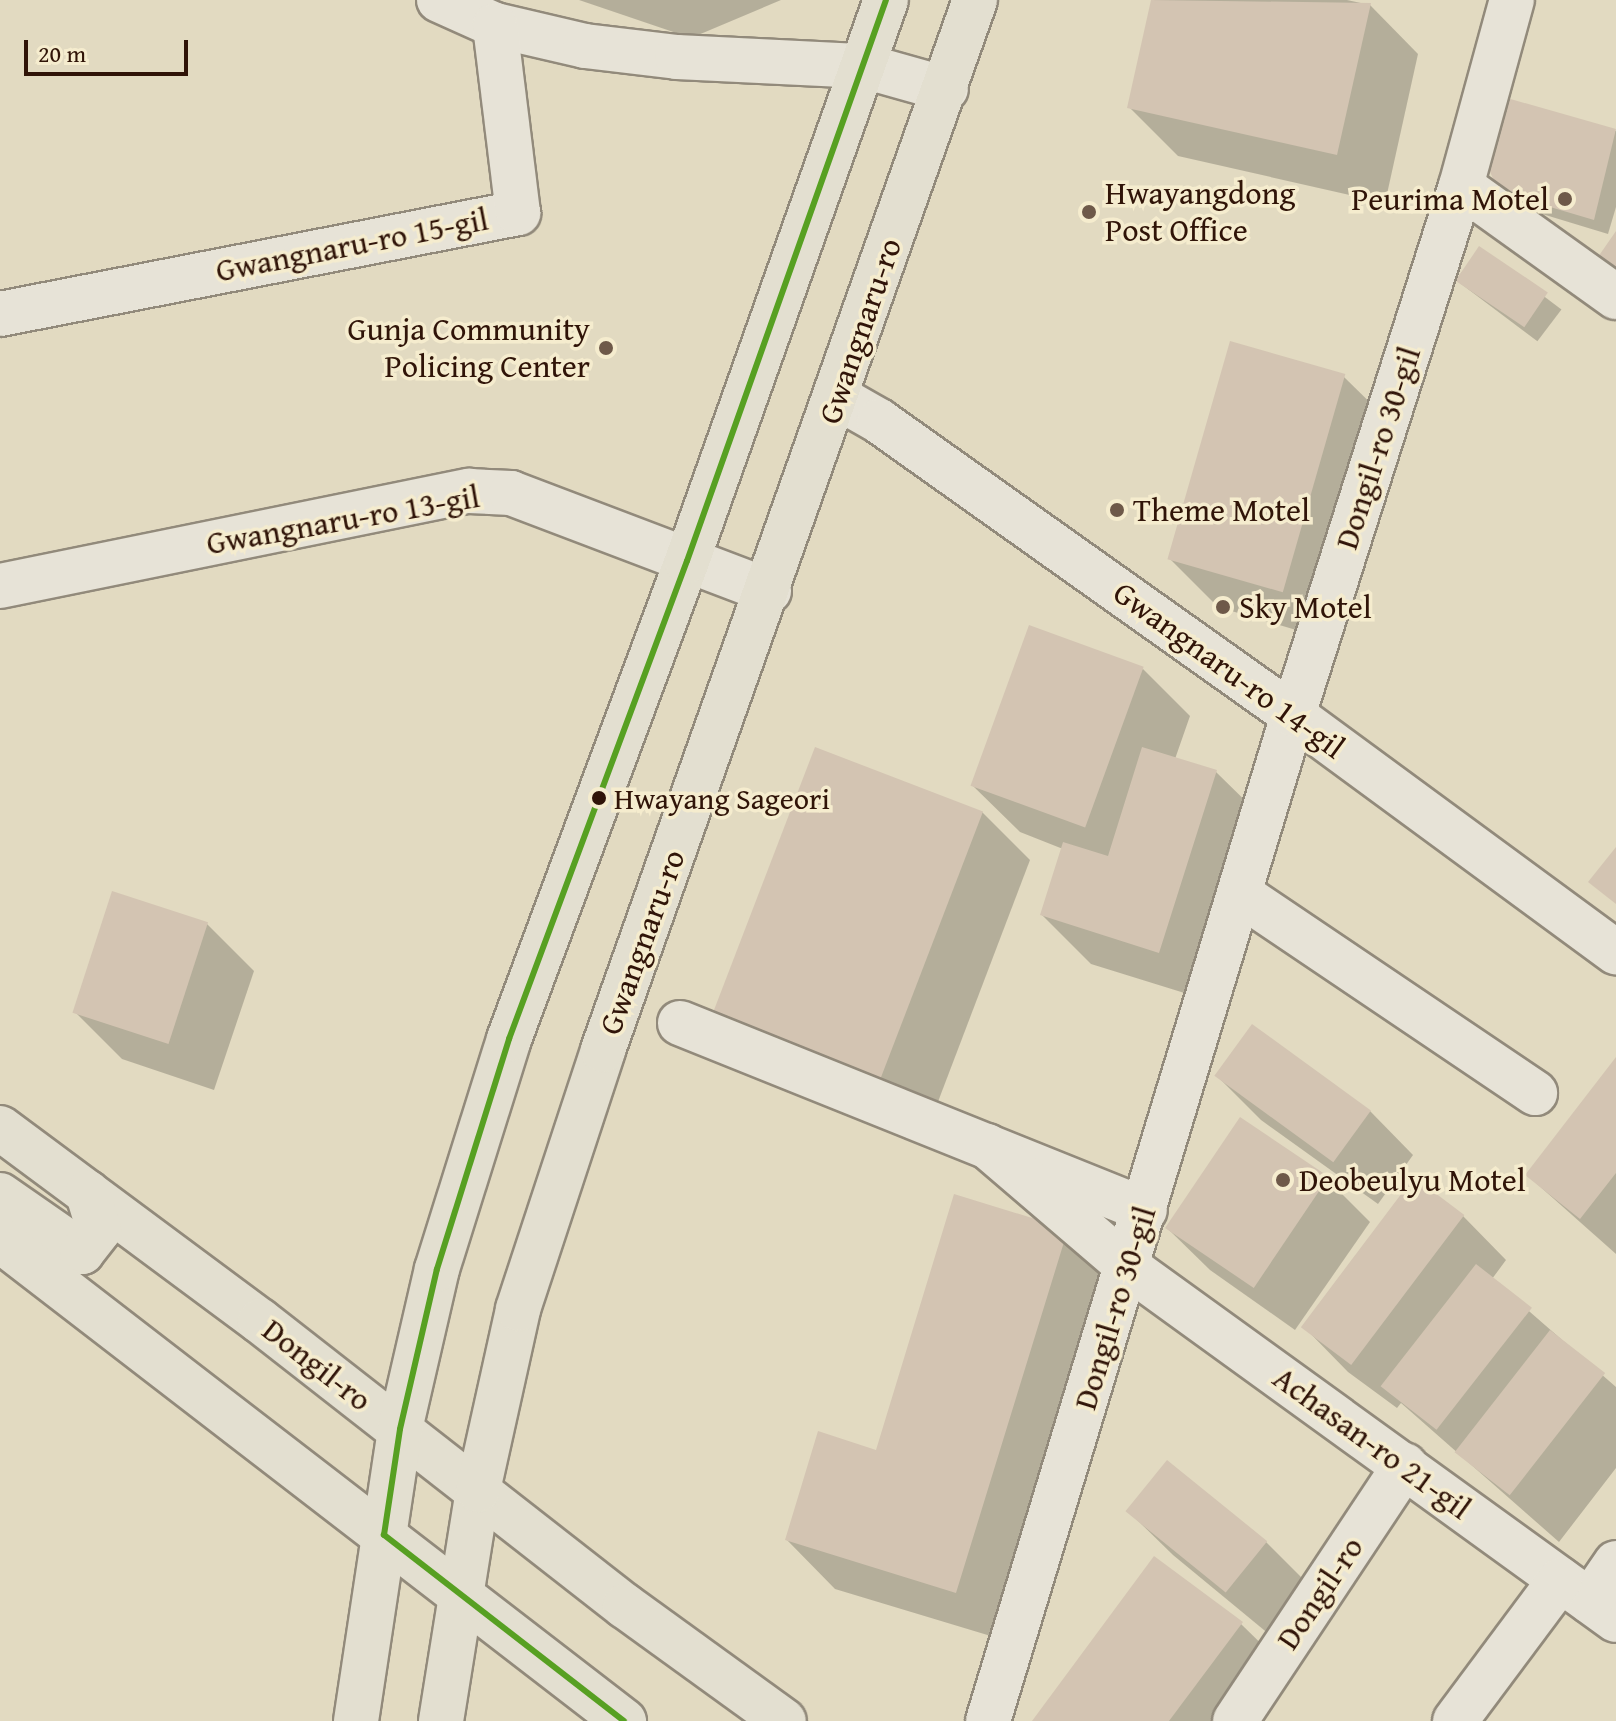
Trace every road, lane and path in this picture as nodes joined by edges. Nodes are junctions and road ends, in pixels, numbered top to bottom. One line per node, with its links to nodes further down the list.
1 (886, 0): 6 (main road)
2 (975, 0): 7 (main road, Gwangnaru-ro)
3 (1512, 0): 8 (street, Dongil-ro 30-gil)
4 (450, 2): 5 (street)
5 (495, 25): 6 (street); 10 (street, Gwangnaru-ro 15-gil)
6 (864, 66): 7 (street); 12 (main road)
7 (946, 89): 11 (main road, Gwangnaru-ro)
8 (1461, 186): 9 (street); 15 (street, Dongil-ro 30-gil)
9 (1616, 297)
10 (0, 314)
11 (837, 397): 14 (main road, Gwangnaru-ro); 15 (street, Gwangnaru-ro 14-gil)
12 (687, 561): 13 (street, Gwangnaru-ro 13-gil); 14 (street, Gwangnaru-ro 13-gil); 27 (main road)
13 (0, 586)
14 (769, 591): 29 (main road, Gwangnaru-ro)
15 (1293, 715): 16 (street, Dongil-ro 30-gil); 17 (street, Gwangnaru-ro 14-gil)
16 (1240, 894): 19 (street); 24 (street, Dongil-ro 30-gil)
17 (1616, 952)
18 (680, 1023): 21 (street)
19 (1535, 1093)
20 (0, 1128): 22 (main road, Dongil-ro)
21 (987, 1146): 24 (street); 26 (street, Achasan-ro 21-gil)
22 (88, 1193): 23 (main road); 27 (main road, Dongil-ro)
23 (0, 1195)
24 (1145, 1210): 26 (street, Dongil-ro 30-gil)
25 (0, 1240): 30 (main road)
26 (1128, 1267): 28 (street, Achasan-ro 21-gil); 38 (street, Dongil-ro 30-gil)
27 (400, 1429): 29 (main road, Dongil-ro); 30 (main road)
28 (1405, 1465): 33 (street, Achasan-ro 21-gil); 39 (street, Dongil-ro)
29 (478, 1490): 32 (main road, Gwangnaru-ro); 37 (main road, Dongil-ro)
30 (384, 1535): 32 (main road); 34 (main road)
31 (1616, 1563): 33 (street)
32 (461, 1595): 35 (main road, Gwangnaru-ro); 36 (main road)
33 (1588, 1600): 40 (street)
34 (356, 1721)
35 (441, 1721)
36 (624, 1721)
37 (784, 1721)
38 (988, 1721)
39 (1235, 1721)
40 (1455, 1721)

